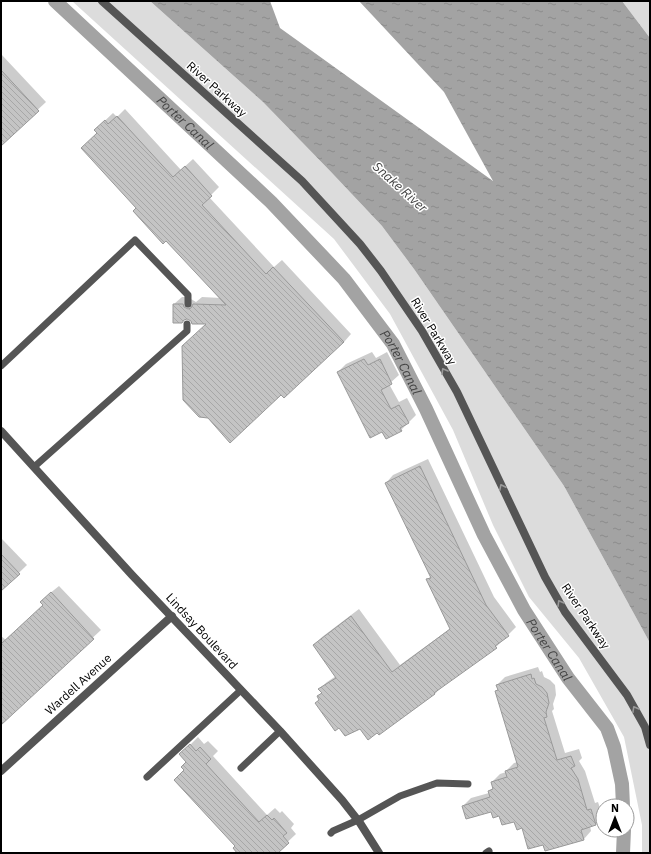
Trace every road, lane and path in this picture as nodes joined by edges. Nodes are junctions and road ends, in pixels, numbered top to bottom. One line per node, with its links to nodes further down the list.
1 (102, 1): 10 (street, River Parkway, one-way to 1)
2 (188, 304): 4 (lane)
3 (187, 324): 6 (lane)
4 (1, 366)
5 (1, 431): 6 (street, Lindsay Boulevard)
6 (34, 467): 7 (street, Lindsay Boulevard)
7 (172, 616): 8 (street, Lindsay Boulevard); 12 (street, Wardell Avenue)
8 (241, 690): 9 (street, Lindsay Boulevard); 13 (lane)
9 (280, 731): 11 (lane); 15 (street, Lindsay Boulevard)
10 (650, 745)
11 (241, 768)
12 (1, 771)
13 (147, 778)
14 (468, 784): 15 (lane)
15 (358, 820): 16 (lane); 17 (street, Lindsay Boulevard)
16 (331, 833)
17 (379, 853)

